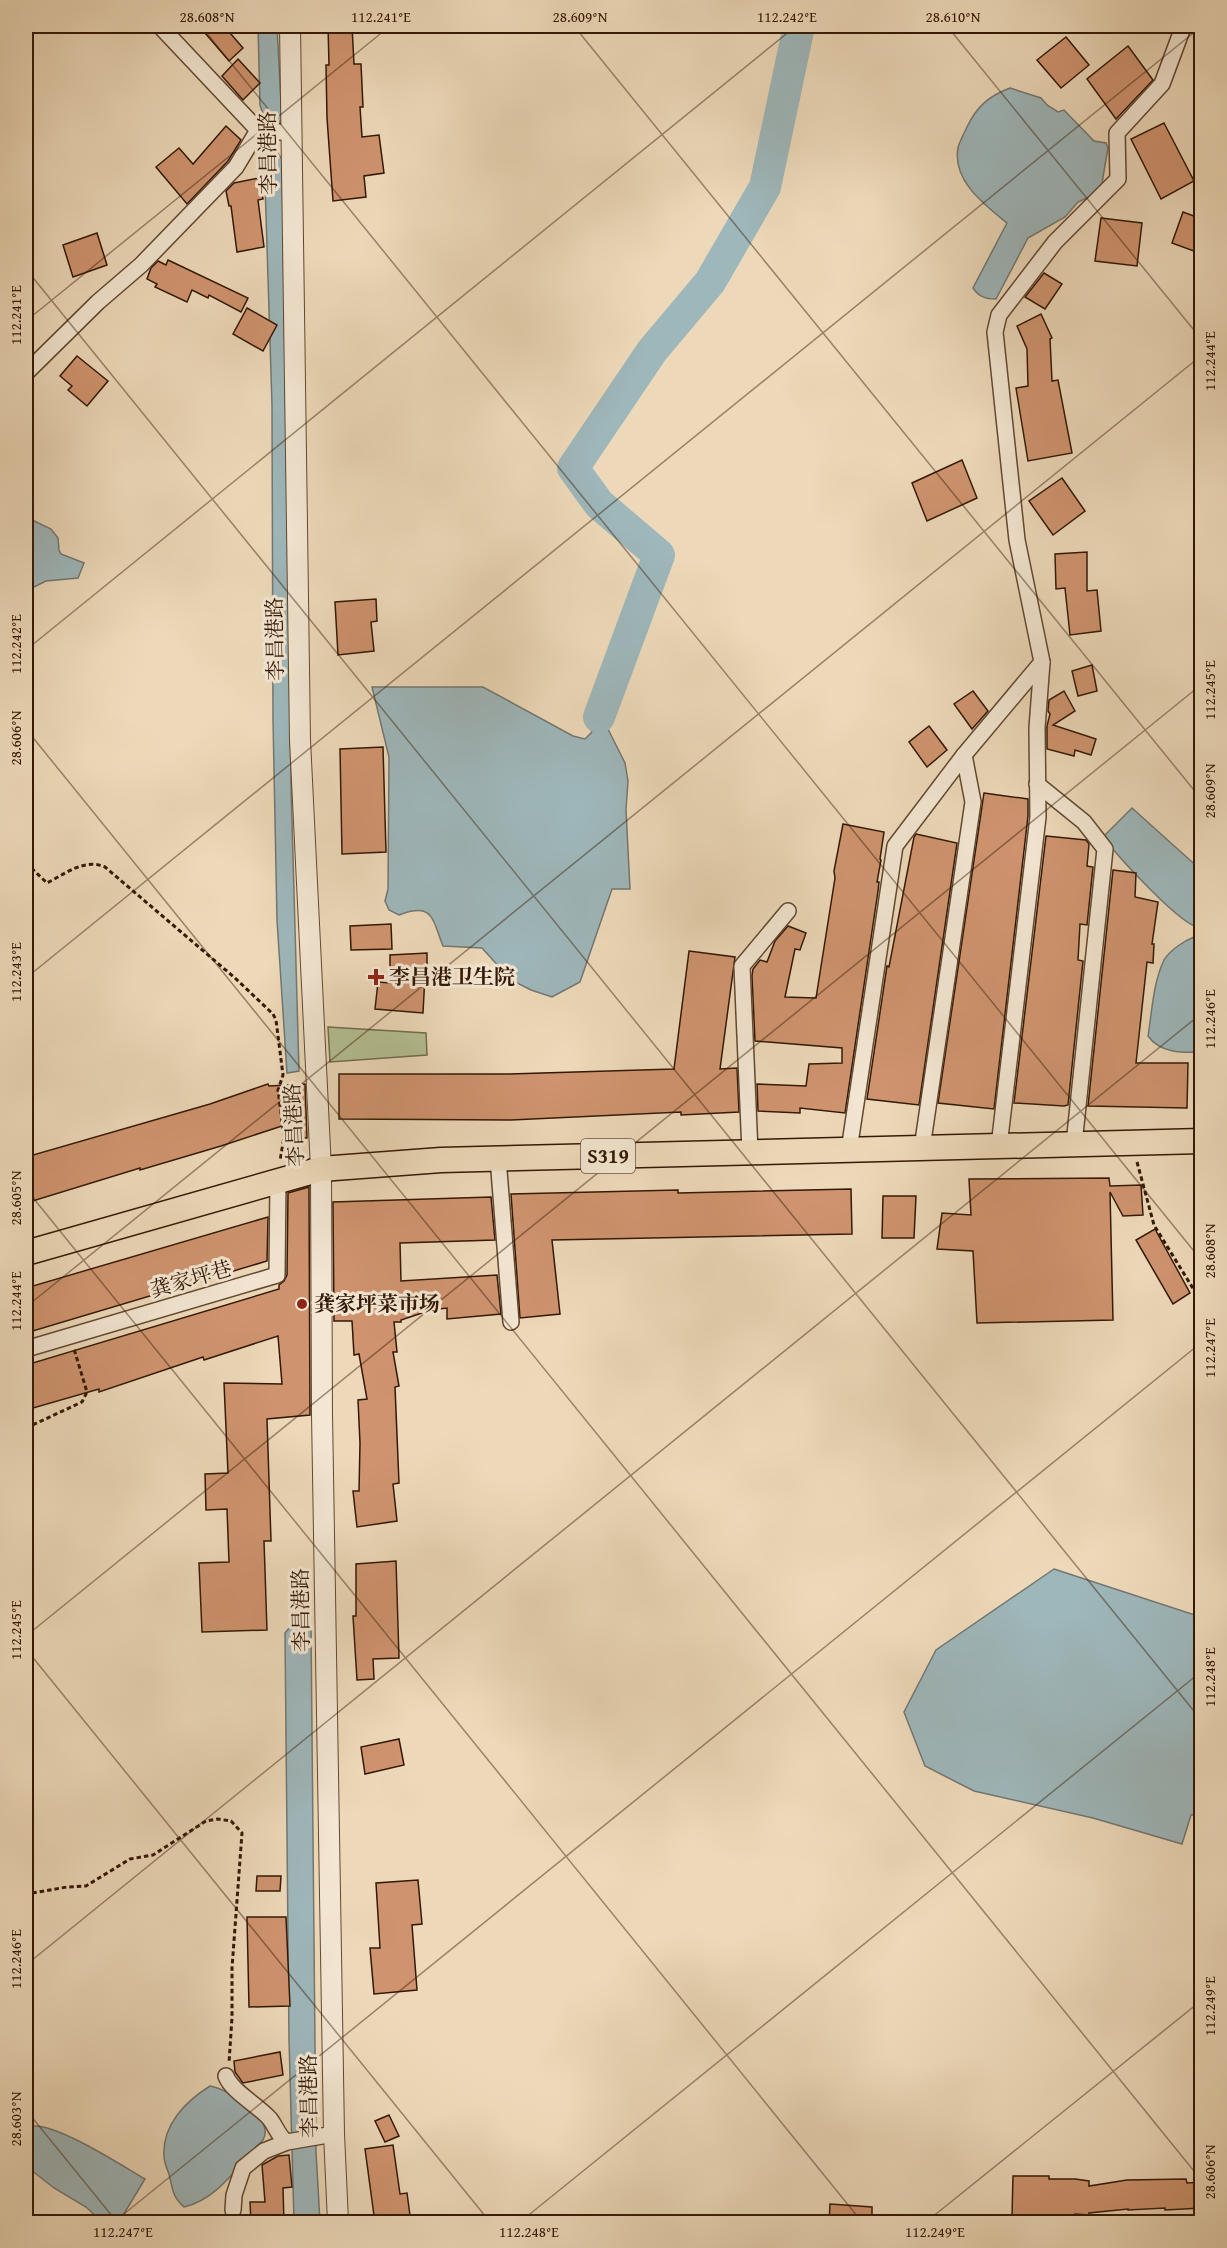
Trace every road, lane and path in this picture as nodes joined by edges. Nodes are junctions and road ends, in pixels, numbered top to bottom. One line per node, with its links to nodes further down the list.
1 (160, 26): 4 (street)
2 (290, 26): 5 (street, 李昌港路)
3 (1181, 26): 7 (street)
4 (258, 130): 5 (street); 6 (street)
5 (292, 133): 20 (street, 李昌港路)
6 (26, 373)
7 (1042, 662): 8 (street); 9 (street)
8 (964, 755): 16 (street); 17 (street)
9 (1037, 784): 14 (street); 15 (street)
10 (26, 863): 21 (path)
11 (788, 911): 18 (street)
12 (1202, 1141): 13 (main road, S319)
13 (1132, 1143): 14 (main road, S319); 23 (path)
14 (1074, 1144): 15 (main road, S319)
15 (999, 1146): 16 (main road, S319)
16 (922, 1148): 17 (main road, S319)
17 (849, 1150): 18 (main road, S319)
18 (750, 1152): 19 (main road, S319)
19 (498, 1158): 20 (main road, S319); 24 (street)
20 (321, 1169): 21 (main road, S319); 30 (street, 李昌港路)
21 (278, 1181): 22 (main road, S319); 25 (street, 龚家坪巷)
22 (26, 1253)
23 (1202, 1303)
24 (511, 1322)
25 (70, 1336): 26 (street, 龚家坪巷); 27 (path)
26 (26, 1349)
27 (26, 1428)
28 (26, 1897): 29 (path)
29 (226, 2076): 31 (street)
30 (328, 2135): 31 (street); 33 (street, 李昌港路)
31 (287, 2142): 32 (street)
32 (233, 2210)
33 (338, 2223)

